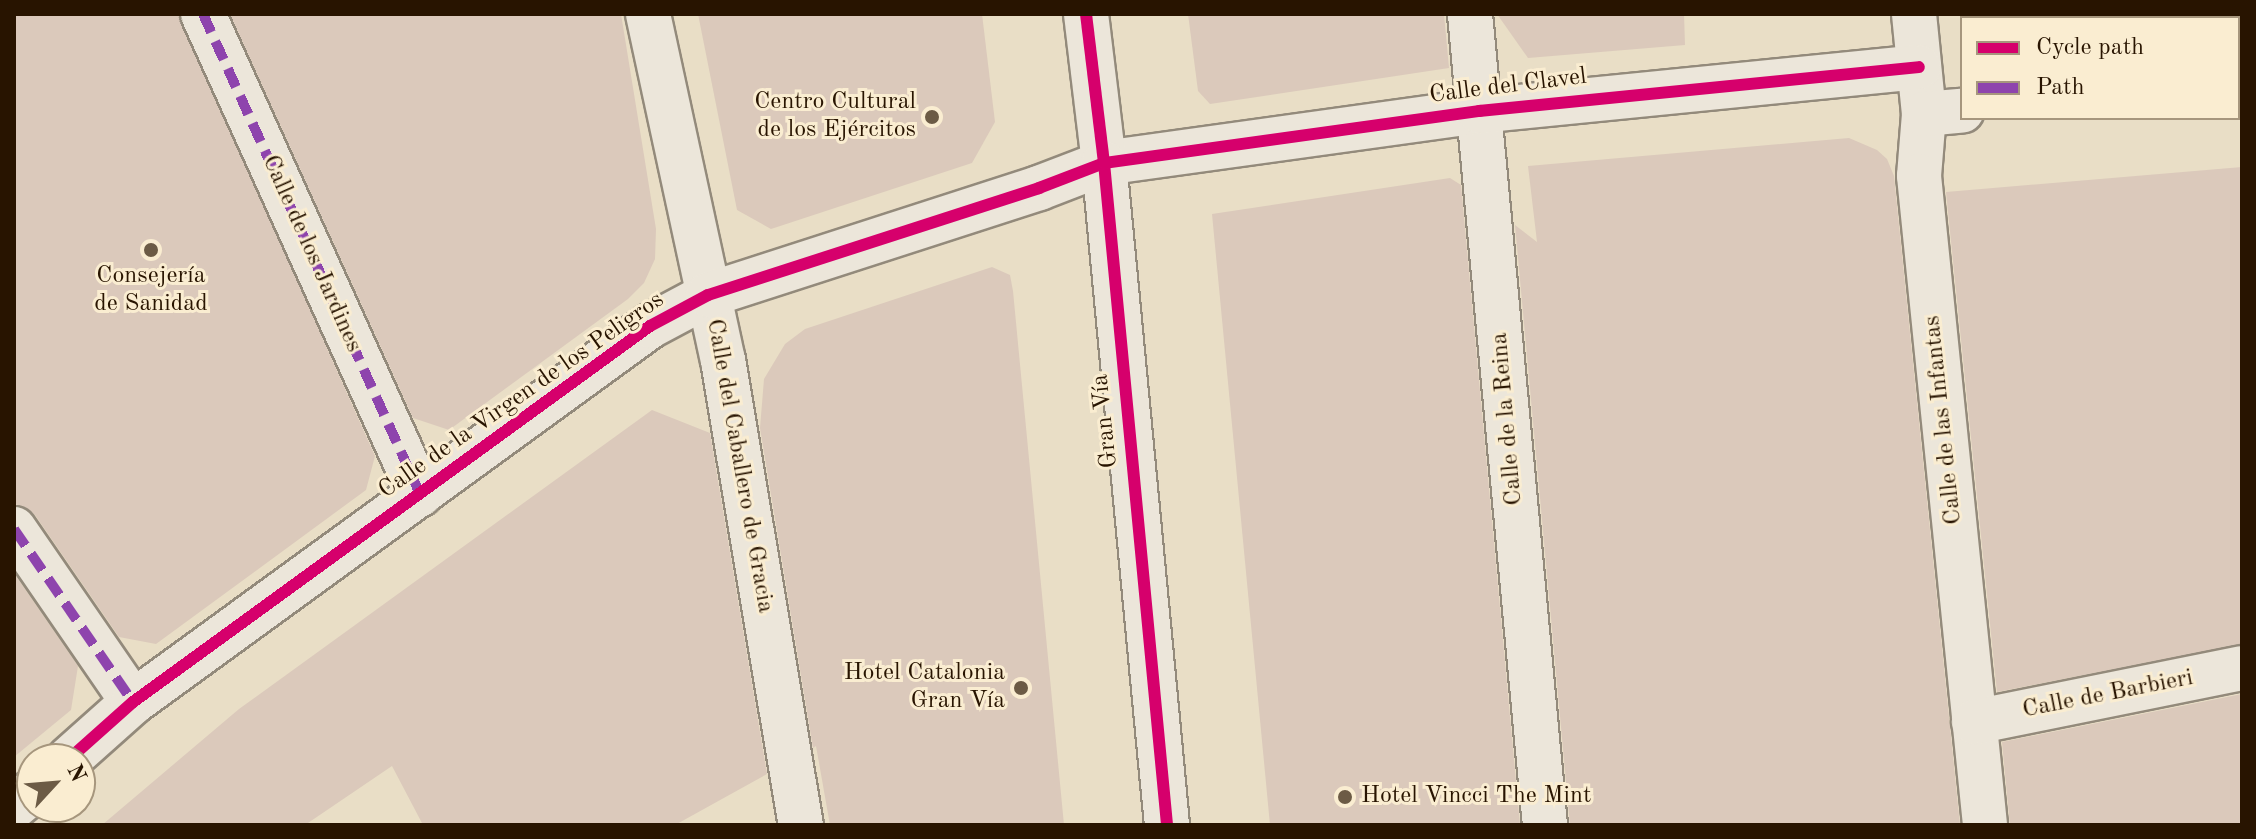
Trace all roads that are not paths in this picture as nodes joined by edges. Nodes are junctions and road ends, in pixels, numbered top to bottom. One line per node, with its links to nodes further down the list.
1 (203, 14): 11 (street, Calle de los Jardines)
2 (648, 14): 10 (street, Calle del Caballero de Gracia)
3 (1086, 14): 9 (street, Gran Vía)
4 (1470, 14): 7 (street, Calle de la Reina)
5 (1914, 14): 6 (street, Calle de las Infantas)
6 (1919, 67): 7 (street, Calle del Clavel); 8 (street, Calle de las Infantas)
7 (1479, 111): 9 (street, Calle del Clavel); 19 (street, Calle de la Reina)
8 (1943, 113): 15 (street, Calle de las Infantas)
9 (1104, 163): 10 (street, Calle de la Virgen de los Peligros); 18 (street, Gran Vía)
10 (708, 295): 11 (street, Calle de la Virgen de los Peligros); 17 (street, Calle del Caballero de Gracia)
11 (420, 494): 14 (street, Calle de la Virgen de los Peligros)
12 (14, 529): 14 (street)
13 (2242, 668): 15 (street, Calle de Barbieri)
14 (133, 702): 16 (street, Calle de la Virgen de los Peligros)
15 (1974, 722): 20 (street, Calle de las Infantas)
16 (87, 743)
17 (801, 825)
18 (1167, 825)
19 (1545, 825)
20 (1985, 825)

